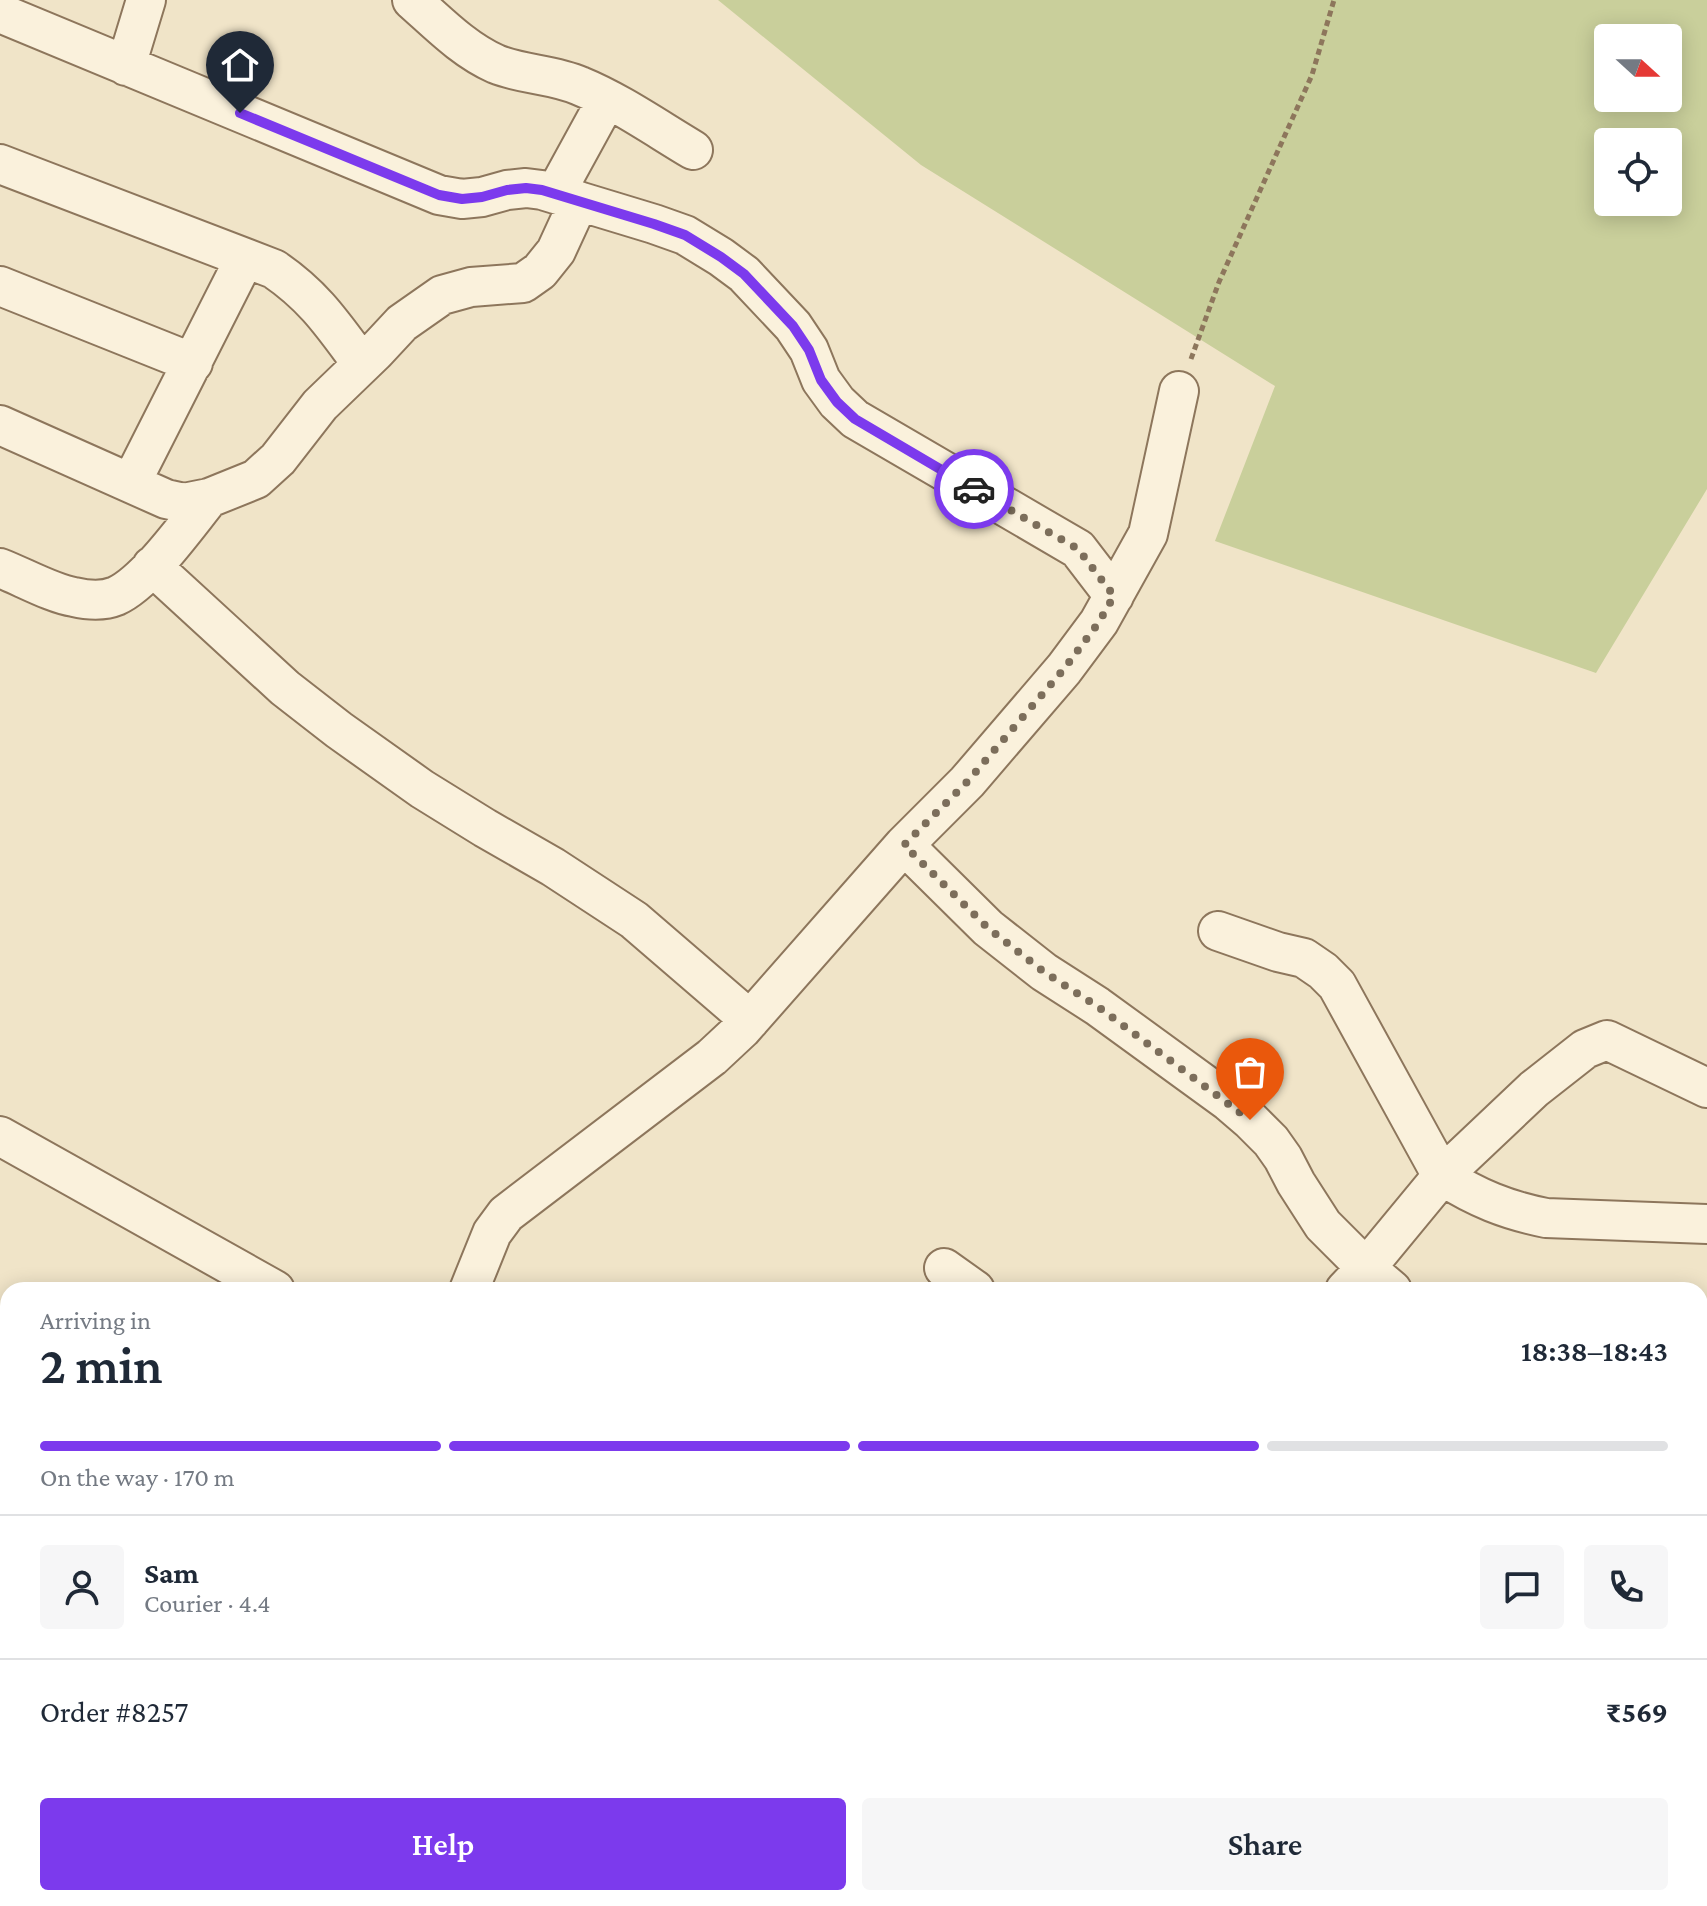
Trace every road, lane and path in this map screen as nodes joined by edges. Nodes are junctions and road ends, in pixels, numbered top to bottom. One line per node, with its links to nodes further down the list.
1 (146, 0): 5 (street)
2 (412, 0): 6 (street)
3 (1334, 0): 14 (path)
4 (0, 13): 5 (street)
5 (126, 66): 9 (street)
6 (607, 99): 7 (street); 9 (street)
7 (693, 150)
8 (0, 164): 10 (street)
9 (567, 198): 13 (street); 20 (street)
10 (245, 258): 12 (street); 13 (street)
11 (0, 286): 12 (street)
12 (193, 363): 16 (street)
13 (362, 364): 17 (street)
14 (1179, 391): 20 (street)
15 (0, 425): 16 (street)
16 (131, 483): 17 (street)
17 (209, 498): 18 (street)
18 (152, 566): 19 (street); 23 (street)
19 (0, 568)
20 (1114, 596): 21 (street)
21 (904, 845): 23 (street); 32 (street)
22 (1218, 931): 26 (street)
23 (750, 1020): 30 (street)
24 (1707, 1088): 26 (street)
25 (0, 1136): 29 (street)
26 (1442, 1176): 27 (street); 33 (street)
27 (1707, 1224)
28 (944, 1268): 31 (street)
29 (261, 1282)
30 (472, 1282)
31 (964, 1282)
32 (1367, 1282)
33 (1369, 1282)

